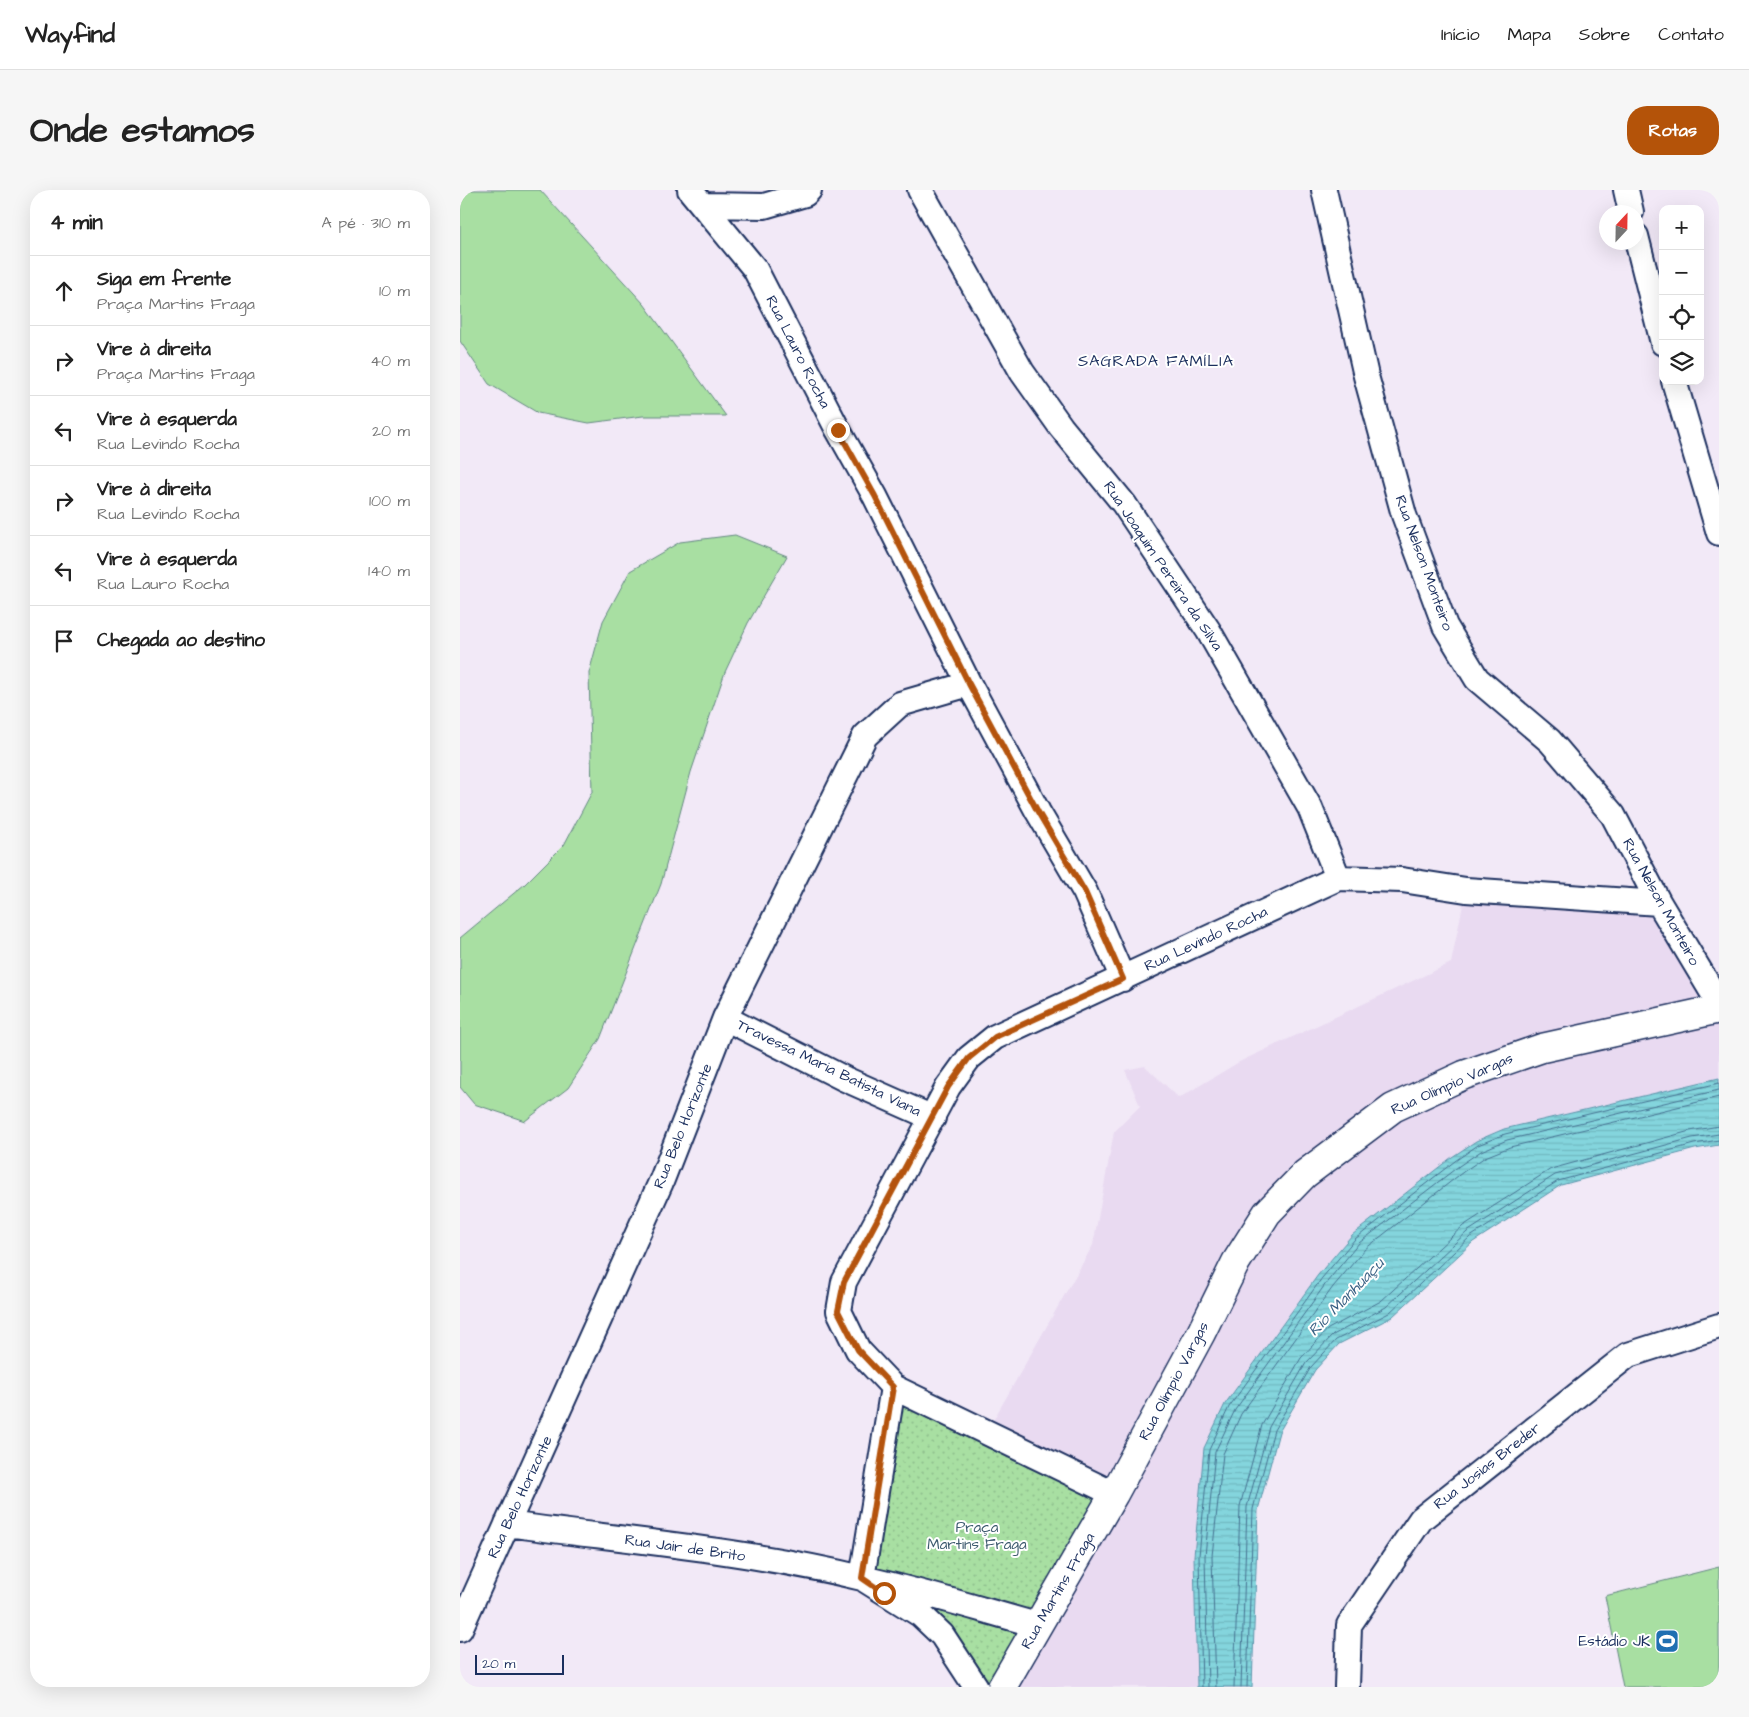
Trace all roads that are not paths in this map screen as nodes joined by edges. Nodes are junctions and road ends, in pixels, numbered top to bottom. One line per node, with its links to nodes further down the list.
1 (809, 190): 5 (street)
2 (920, 190): 12 (street, Rua Joaquim Pereira da Silva)
3 (1324, 190): 13 (street, Rua Nelson Monteiro)
4 (1626, 190): 6 (street)
5 (696, 198): 11 (street, Rua Lauro Rocha)
6 (1629, 205)
7 (1640, 250): 8 (street)
8 (1662, 340)
9 (1675, 385): 10 (street)
10 (1719, 533)
11 (969, 684): 14 (street, Rua Lauro Rocha); 17 (street, Rua Belo Horizonte)
12 (1338, 878): 13 (street, Rua Levindo Rocha); 14 (street, Rua Levindo Rocha)
13 (1659, 904): 15 (street, Rua Nelson Monteiro)
14 (1123, 979): 18 (street, Rua Levindo Rocha)
15 (1719, 1003)
16 (1719, 1009): 21 (street, Rua Olímpio Vargas)
17 (725, 1018): 18 (street, Travessa Maria Batista Viana); 22 (street, Rua Belo Horizonte)
18 (933, 1118): 20 (street, Rua Levindo Rocha)
19 (1719, 1326): 28 (street, Rua Josias Breder)
20 (893, 1387): 21 (street); 23 (street)
21 (1114, 1494): 24 (street, Rua Martins Fraga)
22 (507, 1524): 23 (street, Rua Jair de Brito); 25 (street, Rua Belo Horizonte)
23 (862, 1578): 24 (street, Rua Jair de Brito); 26 (street)
24 (1037, 1625): 27 (street, Rua Martins Fraga)
25 (460, 1629)
26 (976, 1687)
27 (1002, 1687)
28 (1347, 1687)

